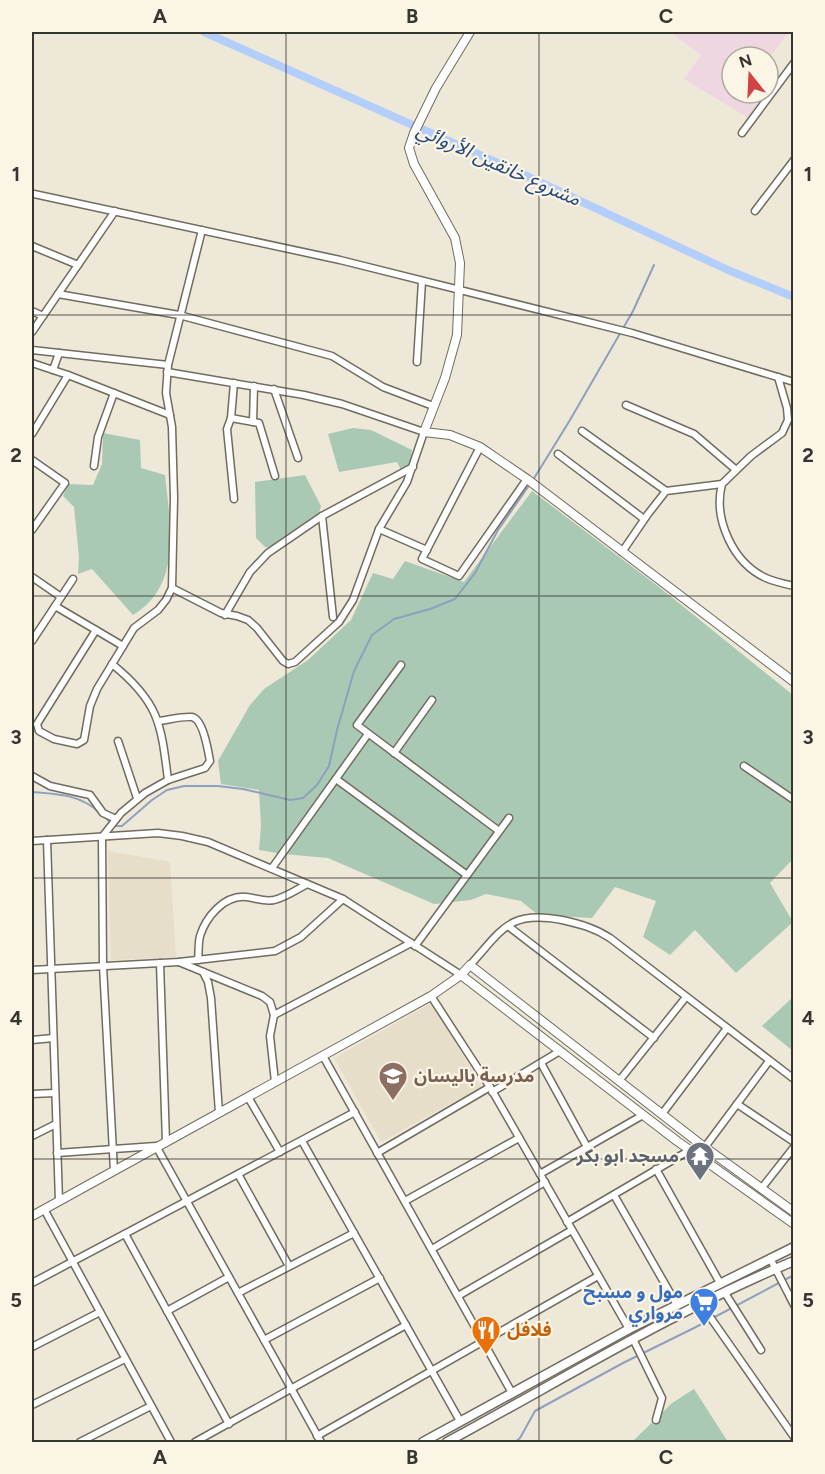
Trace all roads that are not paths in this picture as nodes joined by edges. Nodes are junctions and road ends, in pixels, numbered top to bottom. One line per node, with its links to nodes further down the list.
1 (471, 32): 12 (street)
2 (794, 63): 3 (street)
3 (742, 133)
4 (794, 160): 7 (street)
5 (33, 194): 6 (street)
6 (115, 211): 8 (street); 10 (street)
7 (755, 212)
8 (202, 230): 11 (street); 15 (street)
9 (32, 246): 10 (street)
10 (78, 265): 13 (street)
11 (422, 281): 12 (street); 20 (street)
12 (459, 290): 25 (street); 32 (street)
13 (58, 294): 15 (street); 16 (street)
14 (32, 311): 16 (street)
15 (179, 315): 22 (street); 32 (street)
16 (43, 316): 17 (street)
17 (32, 332)
18 (32, 350): 19 (street)
19 (59, 353): 22 (street); 23 (street)
20 (417, 362)
21 (32, 363): 23 (street)
22 (167, 369): 27 (street); 33 (street)
23 (53, 370): 24 (street)
24 (68, 375): 30 (street); 38 (street)
25 (778, 377): 26 (street); 45 (street)
26 (794, 382)
27 (234, 383): 28 (street); 34 (street)
28 (254, 386): 29 (street); 35 (street)
29 (274, 389): 37 (street); 41 (street)
30 (114, 393): 33 (street); 43 (street)
31 (626, 405): 45 (street)
32 (433, 406): 37 (street)
33 (170, 415): 60 (street)
34 (231, 418): 35 (street); 50 (street)
35 (253, 422): 46 (street)
36 (582, 431): 49 (street)
37 (424, 432): 39 (street); 44 (street)
38 (32, 434)
39 (480, 447): 47 (street); 55 (street)
40 (558, 454): 52 (street)
41 (298, 458)
42 (32, 460): 54 (street)
43 (94, 466)
44 (413, 467): 51 (street); 53 (street)
45 (735, 470): 48 (street)
46 (275, 476)
47 (527, 479): 55 (street); 56 (street)
48 (722, 484): 49 (street); 59 (street)
49 (666, 491): 52 (street)
50 (234, 499)
51 (322, 516): 63 (street); 64 (street)
52 (644, 519): 56 (street)
53 (379, 529): 55 (street); 63 (street)
54 (32, 530)
55 (427, 550)
56 (622, 552): 70 (street)
57 (32, 577): 61 (street)
58 (73, 579): 61 (street)
59 (794, 586)
60 (172, 588): 63 (street); 67 (street)
61 (61, 597): 62 (street)
62 (55, 606): 65 (street); 66 (street)
63 (225, 615)
64 (333, 617)
65 (96, 630): 67 (street); 68 (street)
66 (32, 640)
67 (123, 646): 68 (street)
68 (112, 664): 72 (street)
69 (401, 665): 73 (street)
70 (794, 682)
71 (432, 700): 75 (street)
72 (158, 722): 79 (street); 79 (street)
73 (368, 734): 75 (street); 78 (street)
74 (118, 741): 80 (street)
75 (394, 753): 84 (street)
76 (744, 766): 81 (street)
77 (32, 776): 83 (street)
78 (336, 778): 88 (street); 89 (street)
79 (168, 780): 80 (street)
80 (137, 798): 83 (street)
81 (794, 800)
82 (509, 818): 84 (street)
83 (116, 819): 85 (street)
84 (499, 831): 89 (street)
85 (102, 837): 86 (street); 88 (street); 98 (street)
86 (47, 840): 87 (street); 99 (street)
87 (32, 841)
88 (272, 868): 90 (street)
89 (467, 875): 93 (street)
90 (307, 884): 91 (street); 94 (street)
91 (343, 899): 93 (street); 94 (street)
92 (508, 926): 97 (street); 104 (street); 108 (street)
93 (413, 944): 102 (street); 105 (street)
94 (198, 960): 95 (street)
95 (179, 962): 96 (street); 101 (street)
96 (160, 963): 98 (street); 134 (street)
97 (470, 965): 102 (street); 114 (street)
98 (103, 966): 99 (street); 140 (street)
99 (51, 969): 100 (street); 107 (street)
100 (32, 970)
101 (203, 972): 105 (street); 125 (street)
102 (461, 975): 103 (street); 110 (street)
103 (431, 996): 111 (street); 119 (street)
104 (686, 997): 106 (street); 108 (street)
105 (274, 1015): 118 (street)
106 (727, 1028): 112 (street); 126 (street)
107 (53, 1038): 109 (street); 120 (street)
108 (654, 1038): 117 (street)
109 (32, 1040)
110 (560, 1052): 113 (street); 115 (street)
111 (323, 1056): 118 (street); 124 (street)
112 (769, 1061): 116 (street); 123 (street)
113 (541, 1063): 119 (street); 137 (street)
114 (597, 1064): 115 (street); 117 (street)
115 (589, 1073): 127 (street)
116 (794, 1079)
117 (619, 1081): 126 (street)
118 (275, 1082): 122 (street)
119 (491, 1090): 131 (street); 143 (street)
120 (55, 1093): 121 (street); 128 (street)
121 (32, 1094)
122 (248, 1097): 125 (street); 141 (street)
123 (737, 1104): 135 (street); 138 (street)
124 (355, 1112): 132 (street); 143 (street)
125 (219, 1113): 134 (street)
126 (662, 1114): 129 (street)
127 (644, 1115): 133 (street); 137 (street)
128 (56, 1124): 130 (street); 142 (street)
129 (684, 1131): 133 (street); 138 (street)
130 (32, 1136)
131 (519, 1138): 147 (street); 155 (street)
132 (302, 1141): 141 (street); 163 (street)
133 (677, 1141): 139 (street)
134 (166, 1142): 136 (street)
135 (794, 1145): 151 (street)
136 (156, 1146): 140 (street); 145 (street); 154 (street)
137 (587, 1147): 147 (street)
138 (705, 1147): 148 (street)
139 (690, 1150): 144 (street); 150 (street)
140 (112, 1151): 142 (street); 145 (street)
141 (280, 1152): 146 (street)
142 (57, 1153): 153 (street)
143 (377, 1153): 155 (street)
144 (656, 1169): 152 (street); 175 (street)
145 (114, 1171): 153 (street)
146 (238, 1174): 154 (street); 169 (street)
147 (540, 1174): 149 (street)
148 (749, 1179): 150 (street); 151 (street)
149 (545, 1182): 159 (street); 165 (street)
150 (743, 1188): 160 (street)
151 (762, 1188): 157 (street)
152 (614, 1195): 159 (street); 180 (street)
153 (59, 1201): 156 (street)
154 (187, 1201): 162 (street); 172 (street)
155 (405, 1201): 165 (street)
156 (44, 1209): 158 (street); 167 (street)
157 (794, 1212)
158 (32, 1216)
159 (567, 1222): 161 (street)
160 (794, 1224)
161 (572, 1230): 171 (street); 177 (street)
162 (125, 1233): 167 (street); 182 (street)
163 (354, 1233): 169 (street); 173 (street)
164 (794, 1247): 166 (main road)
165 (432, 1249): 177 (street)
166 (770, 1258): 170 (street); 175 (main road)
167 (72, 1261): 174 (street); 183 (street)
168 (794, 1261): 170 (main road)
169 (289, 1266): 176 (street)
170 (776, 1272): 178 (main road); 181 (street)
171 (598, 1275): 185 (street); 187 (street)
172 (229, 1277): 176 (street); 182 (street)
173 (380, 1278): 184 (street); 186 (street)
174 (32, 1283)
175 (720, 1283): 180 (main road)
176 (238, 1293): 186 (street)
177 (458, 1296): 187 (street)
178 (727, 1296): 179 (main road); 190 (street)
179 (701, 1304): 188 (main road); 202 (street)
180 (677, 1305): 185 (main road)
181 (794, 1305)
182 (168, 1311): 201 (street)
183 (100, 1312): 189 (street); 192 (street)
184 (406, 1325): 194 (street); 195 (street)
185 (629, 1329): 191 (main road)
186 (264, 1340): 195 (street)
187 (483, 1342): 194 (street); 196 (street)
188 (635, 1343): 193 (main road); 199 (street)
189 (32, 1347)
190 (761, 1350)
191 (580, 1355): 193 (main road); 196 (main road)
192 (125, 1359): 197 (street); 198 (street)
193 (587, 1365): 208 (main road)
194 (432, 1371): 200 (street); 203 (street)
195 (291, 1389): 201 (street); 203 (street)
196 (512, 1393): 200 (main road)
197 (32, 1405)
198 (151, 1406): 204 (street); 205 (street)
199 (656, 1420)
200 (460, 1421): 207 (main road)
201 (229, 1424): 206 (street)
202 (794, 1437)
203 (319, 1439)
204 (80, 1443)
205 (171, 1443)
206 (195, 1443)
207 (423, 1443)
208 (447, 1443)

